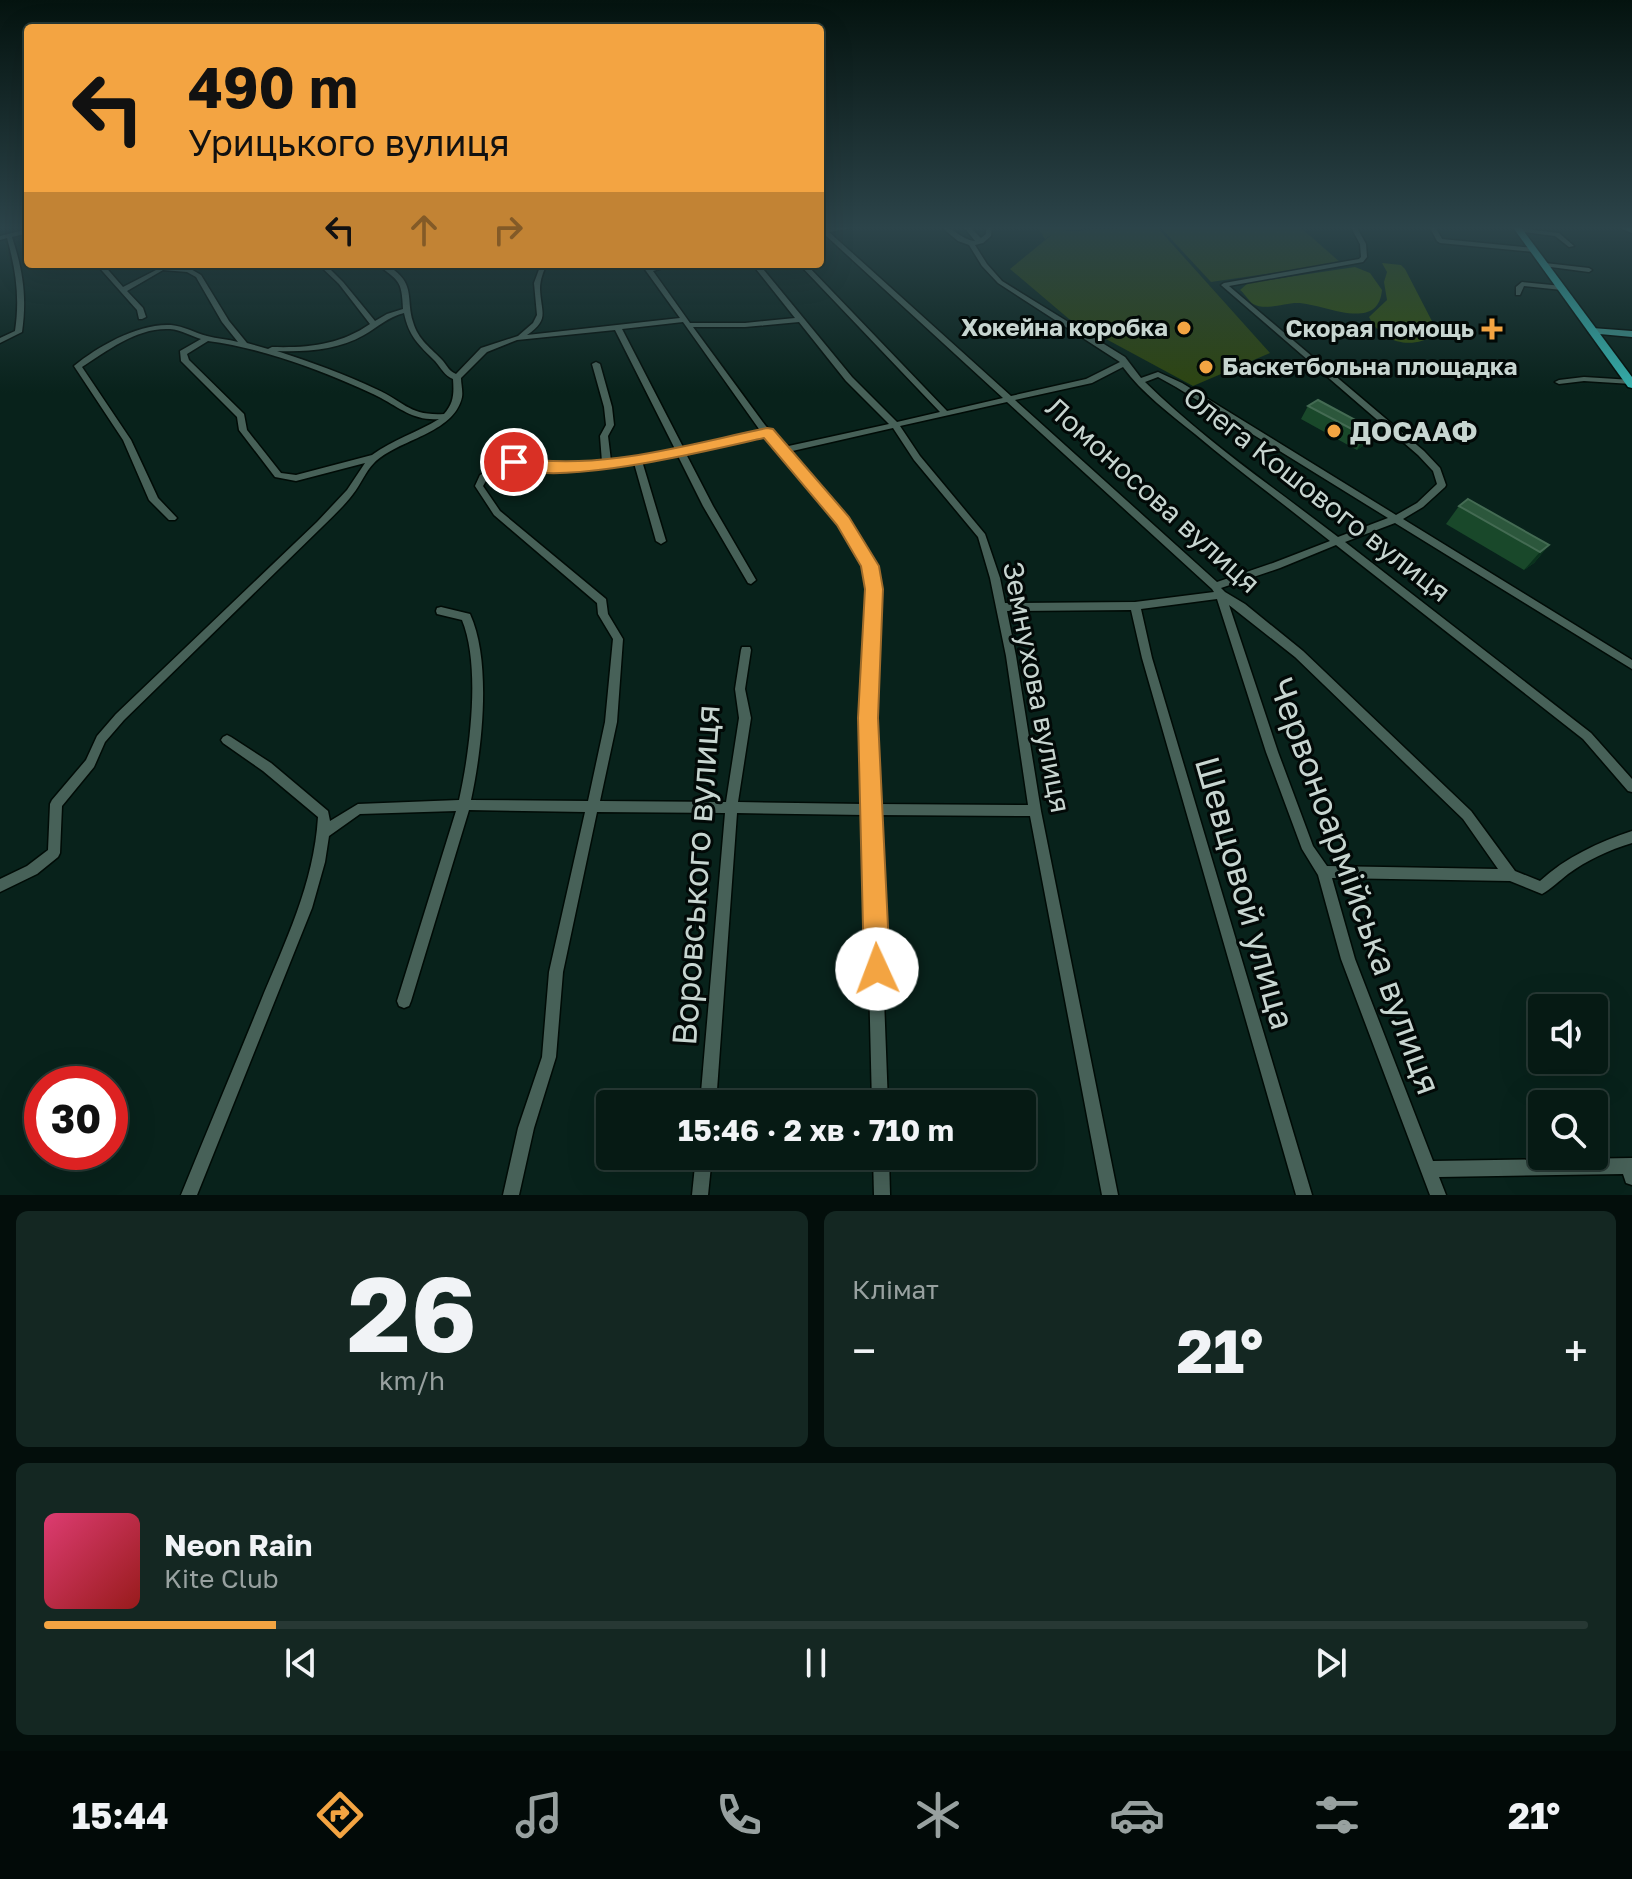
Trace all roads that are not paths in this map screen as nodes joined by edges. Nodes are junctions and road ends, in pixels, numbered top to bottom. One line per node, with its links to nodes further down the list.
1 (21, 282): 28 (street)
2 (115, 282): 16 (street)
3 (137, 282): 16 (street)
4 (202, 282): 29 (street)
5 (340, 282): 22 (street)
6 (403, 282): 18 (street)
7 (539, 282): 26 (street)
8 (657, 282): 21 (street)
9 (769, 282): 20 (street, Земнухова вулиця)
10 (819, 282): 38 (street)
11 (880, 282): 37 (street, Ломоносова вулиця)
12 (1000, 282): 32 (street, Олега Кошового вулиця)
13 (1242, 282): 48 (street)
14 (1557, 282): 15 (highway)
15 (1562, 288): 17 (street); 24 (highway)
16 (123, 290): 19 (street)
17 (1518, 294)
18 (404, 311): 22 (street); 33 (street)
19 (142, 317)
20 (798, 320): 21 (street); 40 (street, Земнухова вулиця)
21 (686, 322): 23 (street); 41 (street)
22 (373, 323): 30 (street)
23 (617, 326): 26 (street); 43 (street)
24 (1592, 331): 25 (main road); 36 (highway)
25 (1632, 334)
26 (516, 338): 33 (street)
27 (207, 339): 29 (street); 44 (street); 47 (street)
28 (0, 341)
29 (244, 344): 30 (street)
30 (260, 349): 39 (street)
31 (596, 364): 46 (street)
32 (1123, 364): 34 (street, Олега Кошового вулиця); 37 (street)
33 (457, 378): 39 (street)
34 (1140, 381): 48 (street); 50 (street, Олега Кошового вулиця)
35 (1559, 382): 36 (street)
36 (1631, 383)
37 (1010, 398): 38 (street); 52 (street, Ломоносова вулиця)
38 (945, 413): 40 (street)
39 (446, 416): 44 (street)
40 (895, 425): 42 (street); 54 (street, Земнухова вулиця)
41 (767, 432): 42 (street); 43 (street)
42 (784, 450): 63 (street)
43 (681, 452): 45 (street); 51 (street)
44 (373, 458): 69 (street)
45 (637, 460): 46 (street); 49 (street)
46 (607, 464): 61 (street)
47 (172, 518)
48 (1397, 519): 50 (street); 57 (street)
49 (661, 541)
50 (1338, 541): 52 (street); 59 (street, Олега Кошового вулиця)
51 (751, 580)
52 (1218, 591): 53 (street); 67 (street, Червоноармійська вулиця); 68 (street, Ломоносова вулиця)
53 (1135, 606): 54 (street); 82 (street, Шевцовой улица)
54 (1001, 607): 64 (street, Земнухова вулиця)
55 (441, 611): 60 (street)
56 (746, 650): 62 (street, Воровського вулиця)
57 (1632, 665)
58 (227, 740): 65 (street)
59 (1632, 787)
60 (464, 805): 61 (street); 65 (street); 70 (street)
61 (593, 805): 62 (street); 78 (street)
62 (731, 810): 63 (street); 71 (street, Воровського вулиця)
63 (871, 811): 64 (street); 72 (street)
64 (1035, 811): 81 (street, Земнухова вулиця)
65 (324, 832): 77 (street)
66 (1632, 837): 68 (street)
67 (1324, 872): 68 (street); 73 (street, Червоноармійська вулиця)
68 (1510, 875)
69 (0, 886)
70 (404, 1001)
71 (709, 1090)
72 (880, 1090)
73 (1428, 1169): 74 (street); 83 (street, Червоноармійська вулиця)
74 (1630, 1169)
75 (703, 1170): 79 (street)
76 (881, 1170): 80 (street)
77 (189, 1195)
78 (511, 1195)
79 (700, 1195)
80 (882, 1195)
81 (1110, 1195)
82 (1304, 1195)
83 (1438, 1195)

